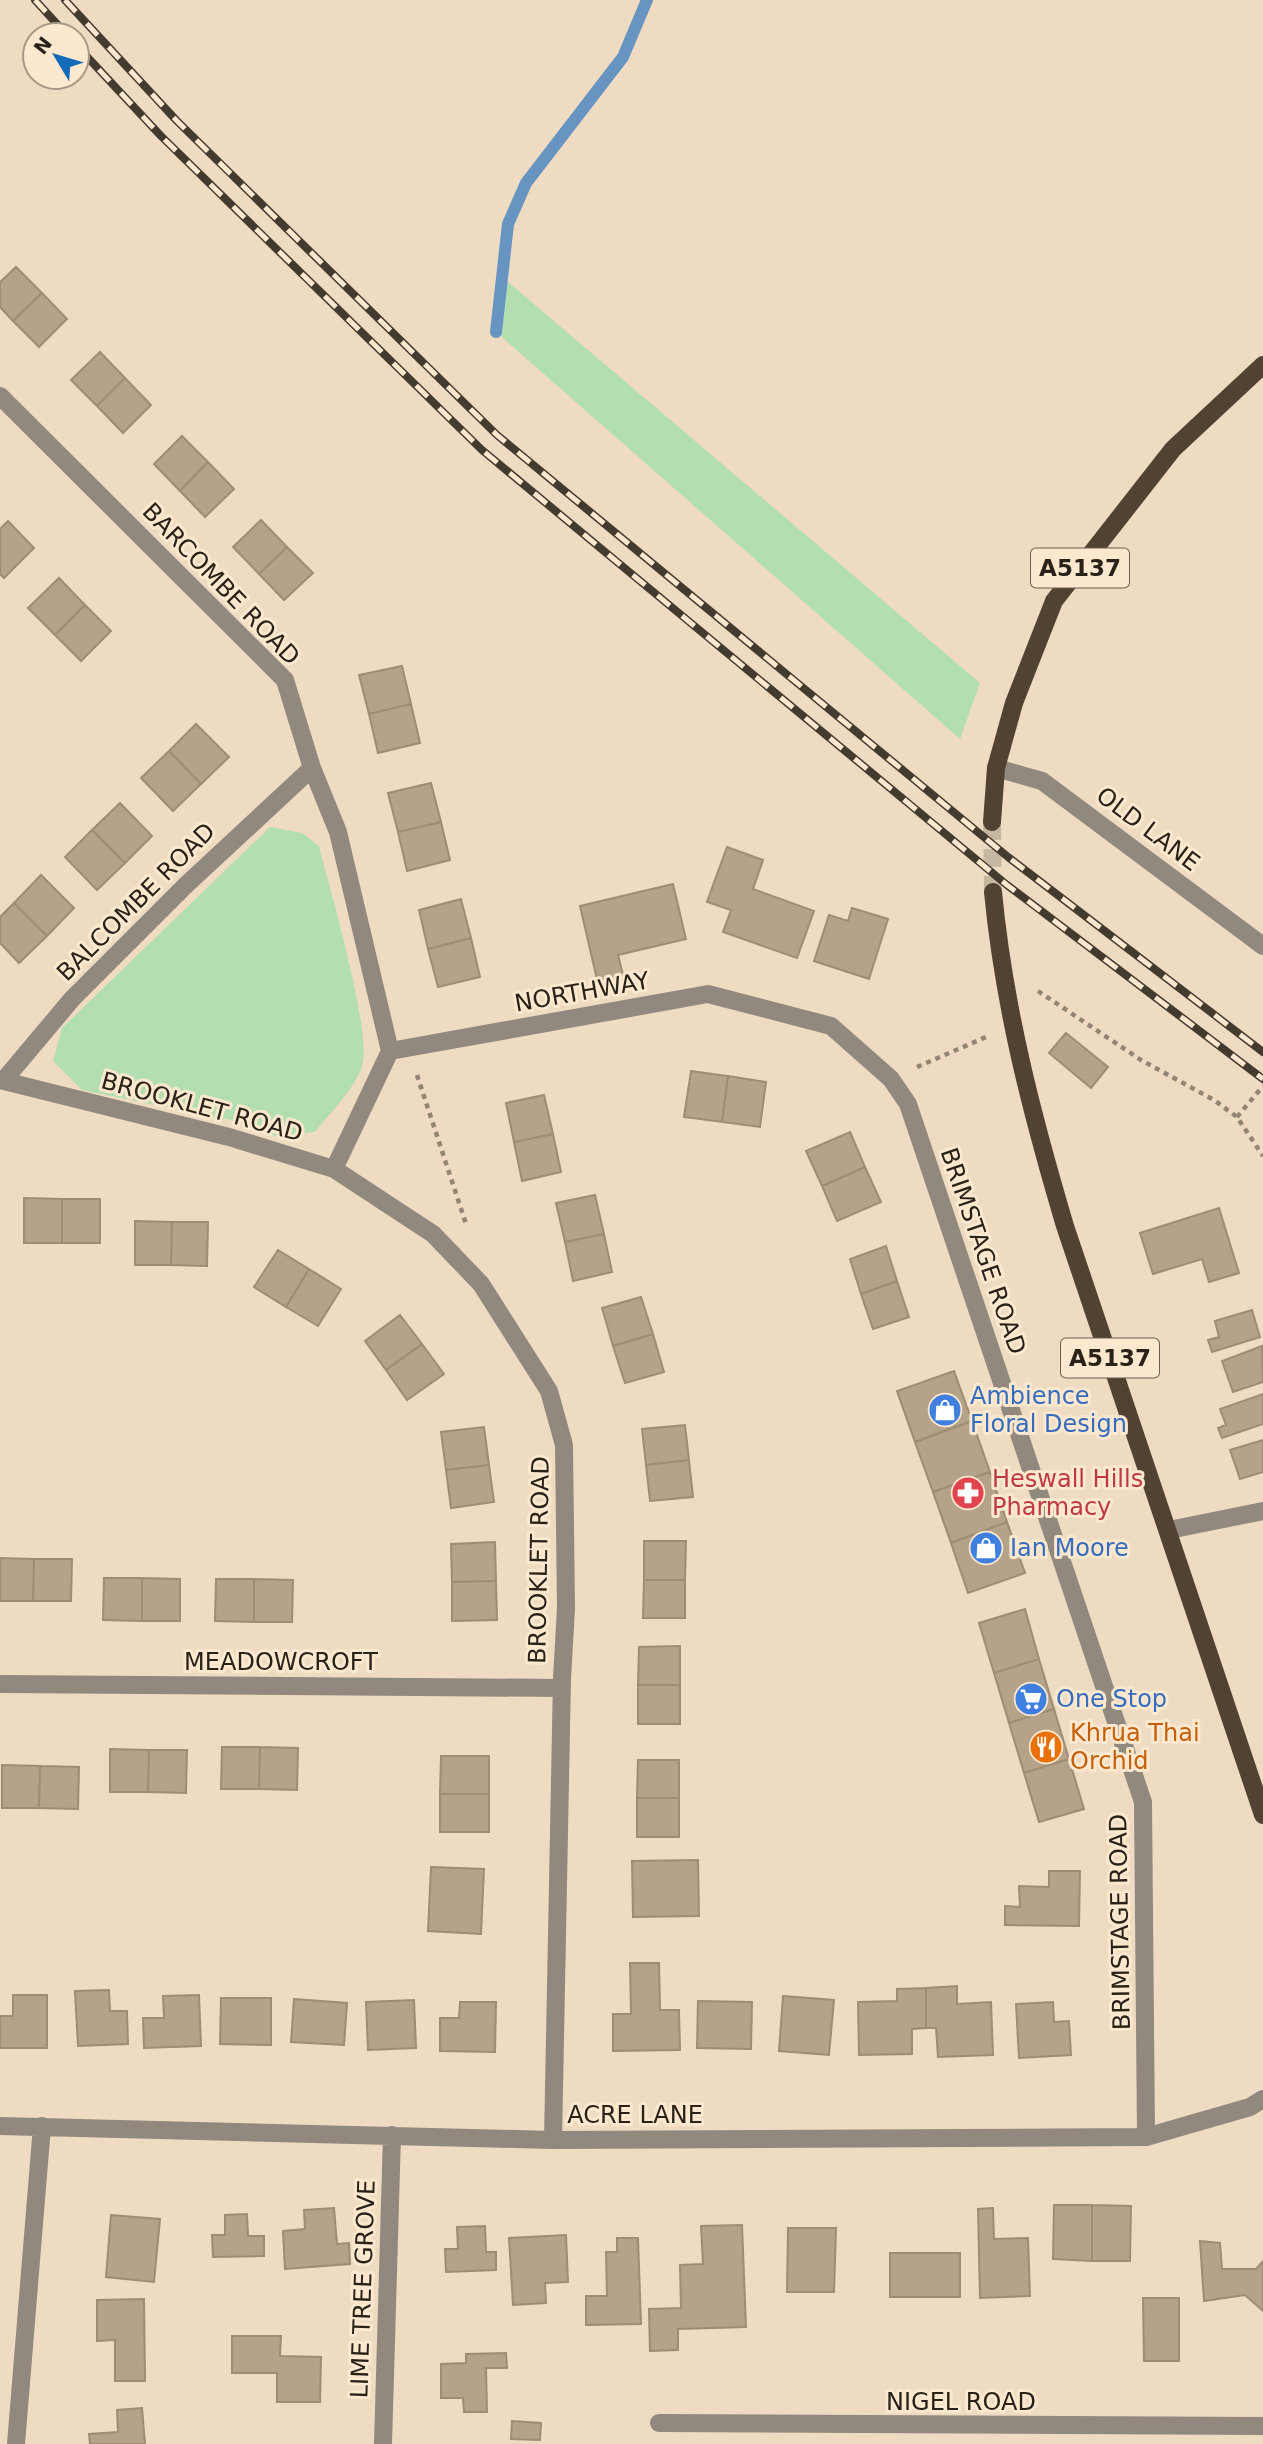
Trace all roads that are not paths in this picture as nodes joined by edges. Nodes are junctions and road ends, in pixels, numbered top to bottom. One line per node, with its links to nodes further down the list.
1 (1263, 365): 4 (main road, A5137)
2 (0, 396): 3 (street, BARCOMBE ROAD)
3 (312, 768): 8 (street, BARCOMBE ROAD); 10 (street, BALCOMBE ROAD)
4 (996, 768): 5 (main road, A5137); 7 (street, OLD LANE)
5 (992, 822)
6 (993, 892): 13 (main road, A5137)
7 (1263, 946)
8 (399, 1050): 9 (street, NORTHWAY); 11 (street)
9 (891, 1079): 21 (street, BRIMSTAGE ROAD)
10 (2, 1080): 11 (street, BROOKLET ROAD)
11 (334, 1169): 15 (street, BROOKLET ROAD)
12 (1263, 1511): 13 (street)
13 (1169, 1530): 16 (main road, A5137)
14 (0, 1684): 15 (street, MEADOWCROFT)
15 (562, 1688): 22 (street, BROOKLET ROAD)
16 (1263, 1815)
17 (1263, 2099): 21 (street, ACRE LANE)
18 (0, 2126): 19 (street, ACRE LANE)
19 (42, 2126): 20 (street, ACRE LANE); 25 (street)
20 (392, 2135): 22 (street, ACRE LANE); 26 (street, LIME TREE GROVE)
21 (1146, 2137): 22 (street, ACRE LANE)
22 (554, 2140)
23 (659, 2423): 24 (street, NIGEL ROAD)
24 (1263, 2426)
25 (16, 2444)
26 (383, 2444)

